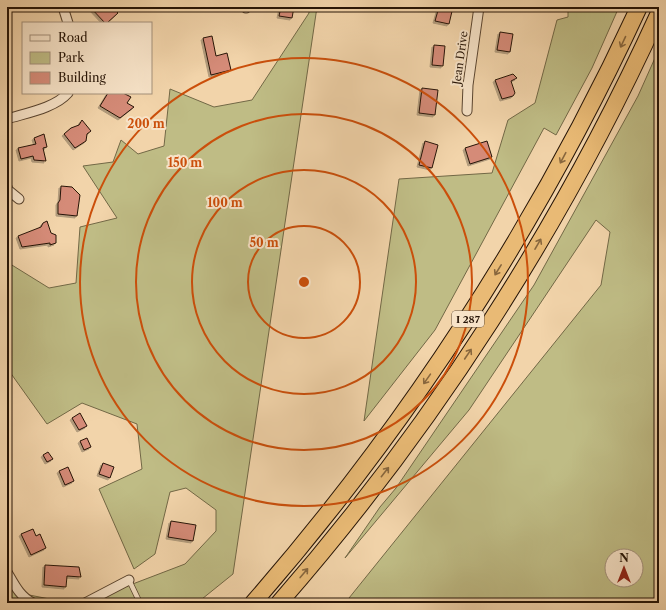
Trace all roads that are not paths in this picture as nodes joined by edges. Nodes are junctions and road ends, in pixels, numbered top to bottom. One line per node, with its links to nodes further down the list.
1 (63, 7): 5 (street)
2 (479, 7): 7 (street, Jean Drive)
3 (640, 7): 16 (highway, I 287, one-way to 16)
4 (659, 13): 17 (highway, I 287, one-way to 4)
5 (68, 22)
6 (67, 94): 8 (street)
7 (467, 112)
8 (7, 119)
9 (7, 187): 10 (street)
10 (19, 199)
11 (7, 572): 13 (street)
12 (129, 580): 14 (street); 15 (lane)
13 (33, 603)
14 (85, 603)
15 (140, 603)
16 (253, 603)
17 (279, 603)

